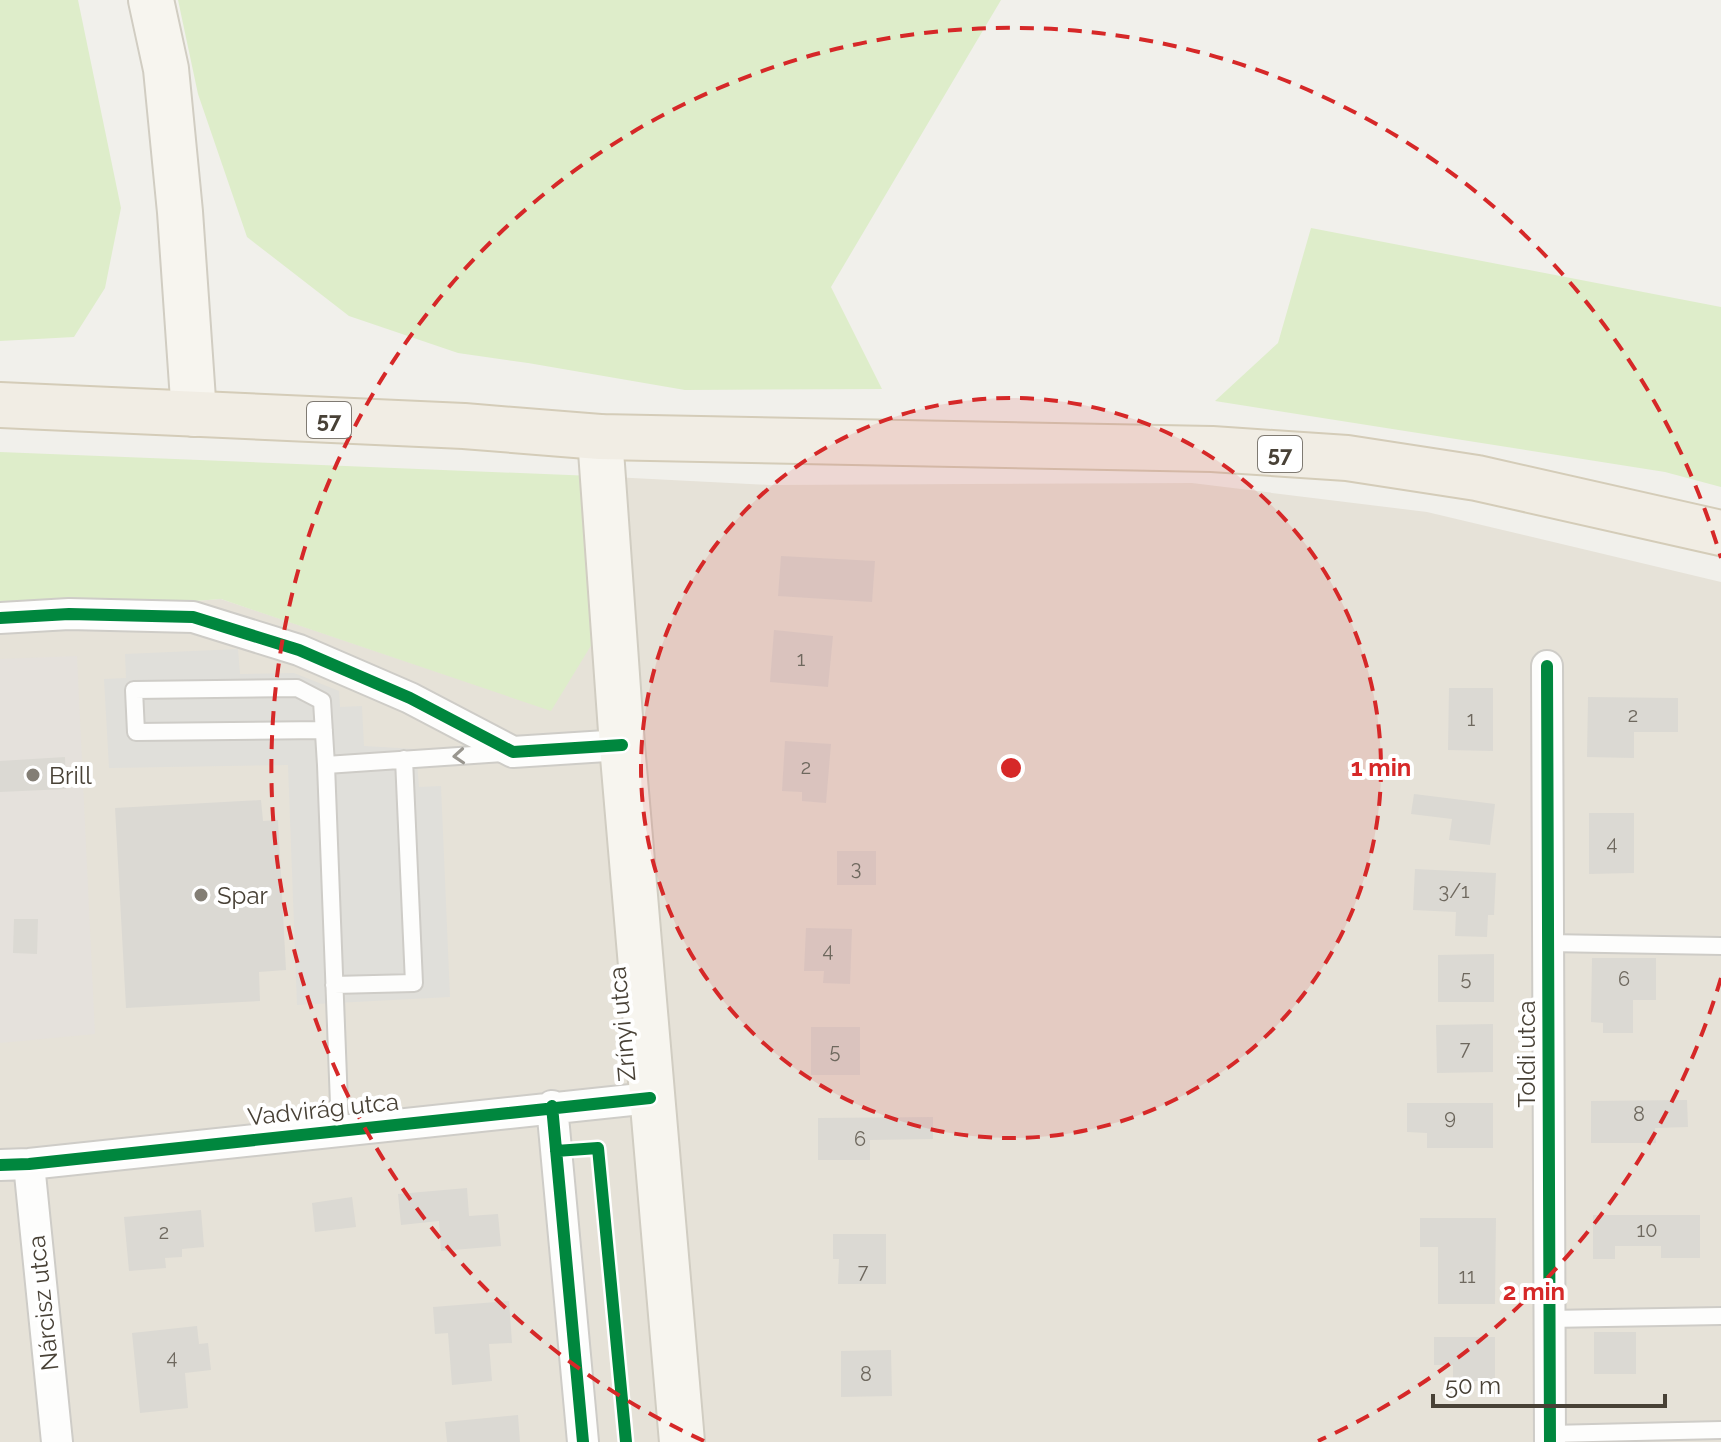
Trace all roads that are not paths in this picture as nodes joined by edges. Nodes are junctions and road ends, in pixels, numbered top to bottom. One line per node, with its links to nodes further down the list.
1 (151, 0): 3 (main road)
2 (0, 405): 3 (main road, 57)
3 (194, 414): 4 (main road, 57)
4 (600, 437): 5 (main road, 57); 9 (main road, Zrínyi utca)
5 (1721, 533)
6 (0, 618): 10 (street)
7 (1547, 666): 13 (street, Toldi utca)
8 (324, 730): 8 (lane); 12 (lane)
9 (622, 745): 10 (street); 16 (main road, Zrínyi utca)
10 (513, 752): 11 (lane, one-way to 11)
11 (404, 759): 12 (lane); 15 (lane)
12 (326, 765): 15 (lane)
13 (1547, 943): 14 (lane); 21 (street, Toldi utca)
14 (1721, 946)
15 (334, 985): 18 (lane)
16 (650, 1098): 17 (street, Vadvirág utca); 26 (main road, Zrínyi utca)
17 (552, 1106): 18 (street, Vadvirág utca); 25 (street)
18 (340, 1130): 19 (street, Vadvirág utca)
19 (14, 1164): 24 (street, Nárcisz utca)
20 (1721, 1316): 21 (lane)
21 (1549, 1319): 23 (street, Toldi utca)
22 (1721, 1430): 23 (lane)
23 (1550, 1438)
24 (57, 1442)
25 (583, 1442)
26 (682, 1442)

